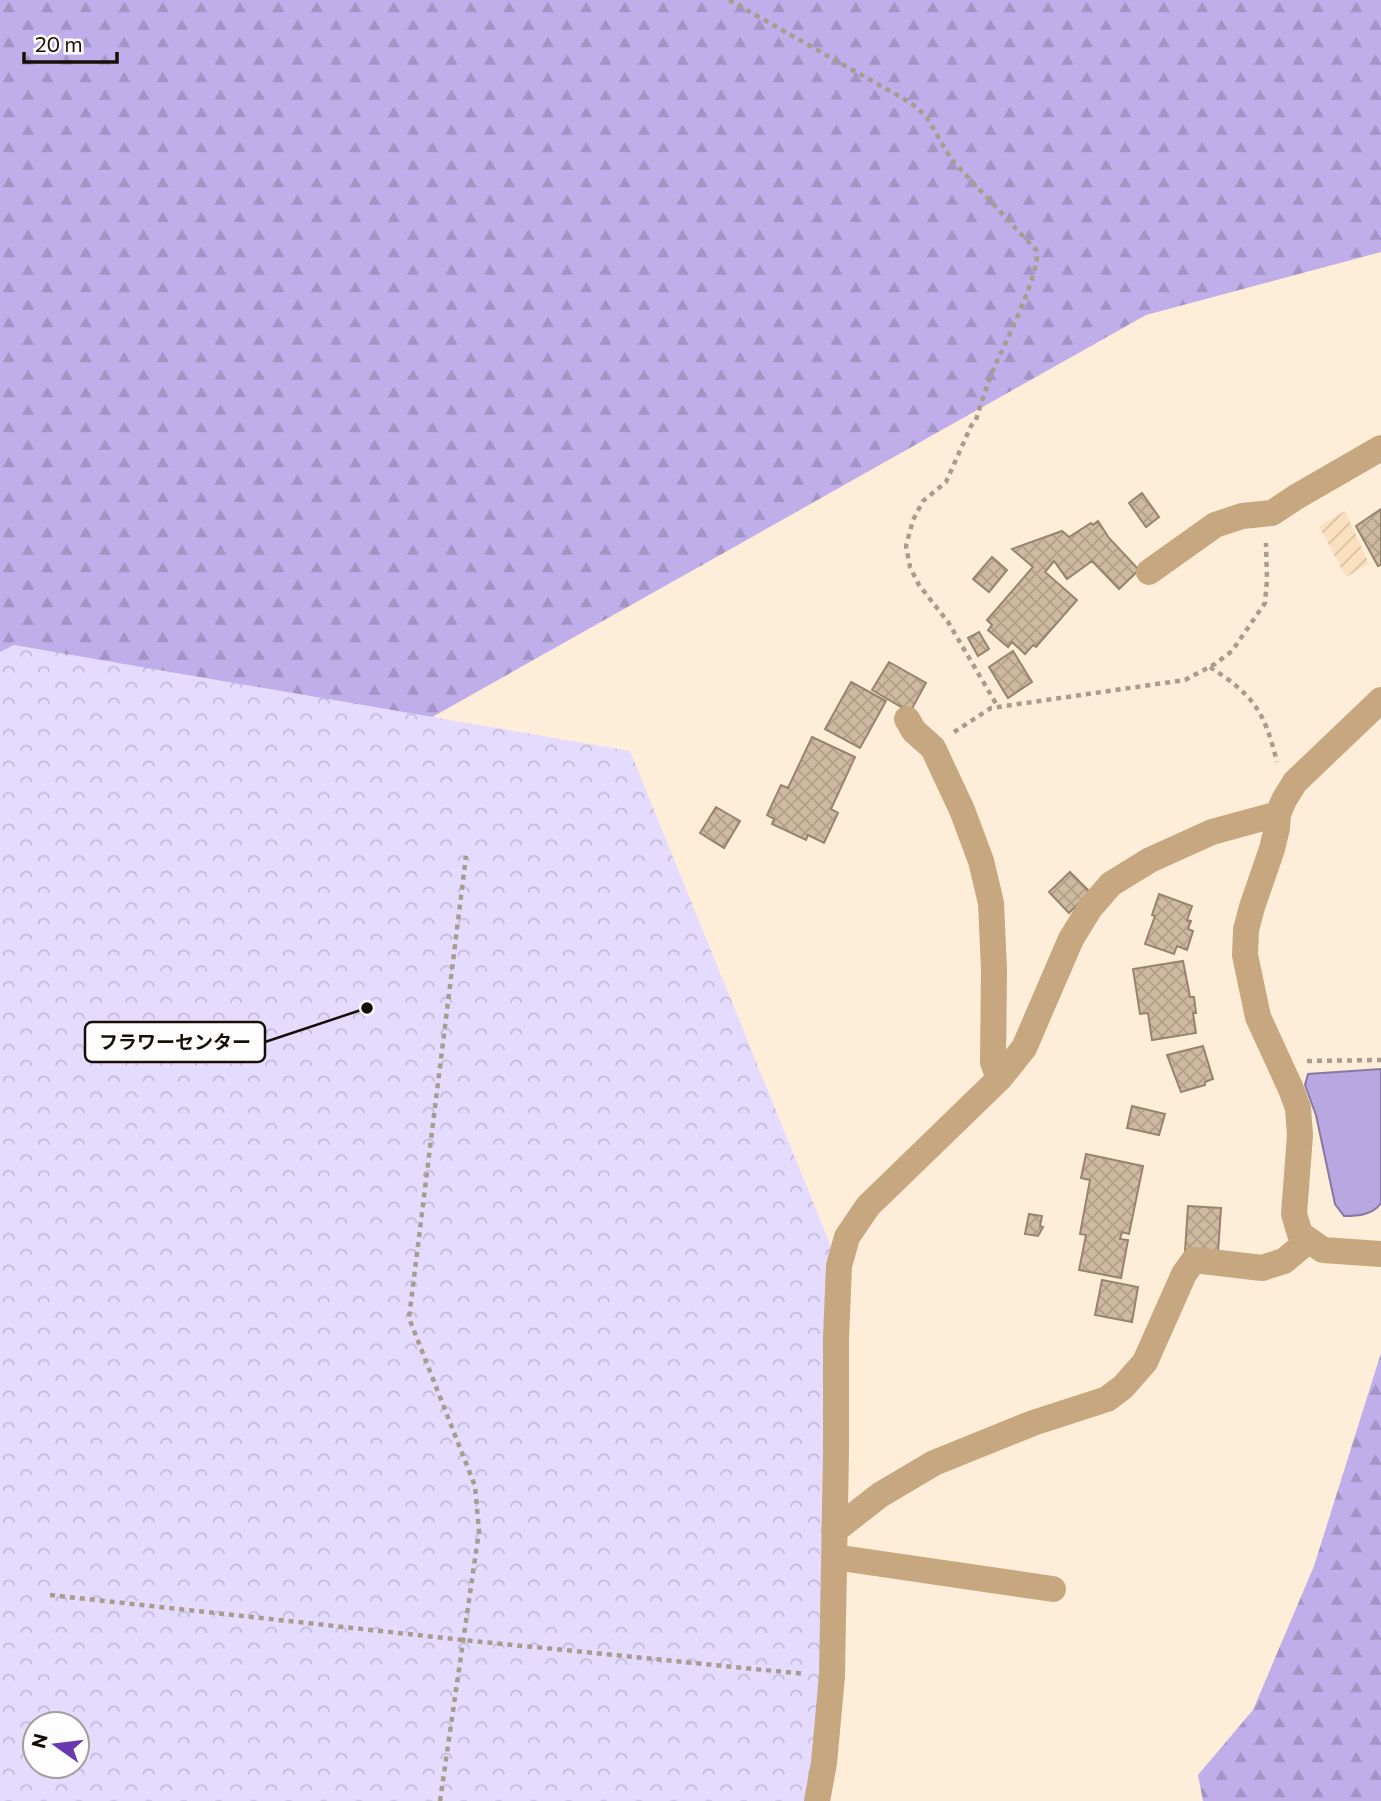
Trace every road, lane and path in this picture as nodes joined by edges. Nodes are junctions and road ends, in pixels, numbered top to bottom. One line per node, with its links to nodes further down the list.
1 (729, 0): 7 (path)
2 (1381, 449): 3 (street)
3 (1259, 515): 4 (street); 5 (path)
4 (1149, 572)
5 (1209, 667): 7 (path); 10 (path)
6 (1381, 700): 10 (street)
7 (998, 707): 9 (path)
8 (907, 719): 14 (street)
9 (946, 724)
10 (1283, 805): 13 (street); 14 (street)
11 (466, 856): 20 (path)
12 (1381, 1060): 13 (path)
13 (1278, 1062): 15 (street)
14 (999, 1079): 17 (street)
15 (1308, 1241): 16 (street); 17 (street)
16 (1381, 1254)
17 (834, 1544): 18 (street); 21 (street)
18 (1053, 1589)
19 (50, 1595): 20 (path)
20 (463, 1640): 21 (path); 22 (path)
21 (832, 1676): 23 (street)
22 (440, 1801)
23 (817, 1801)

